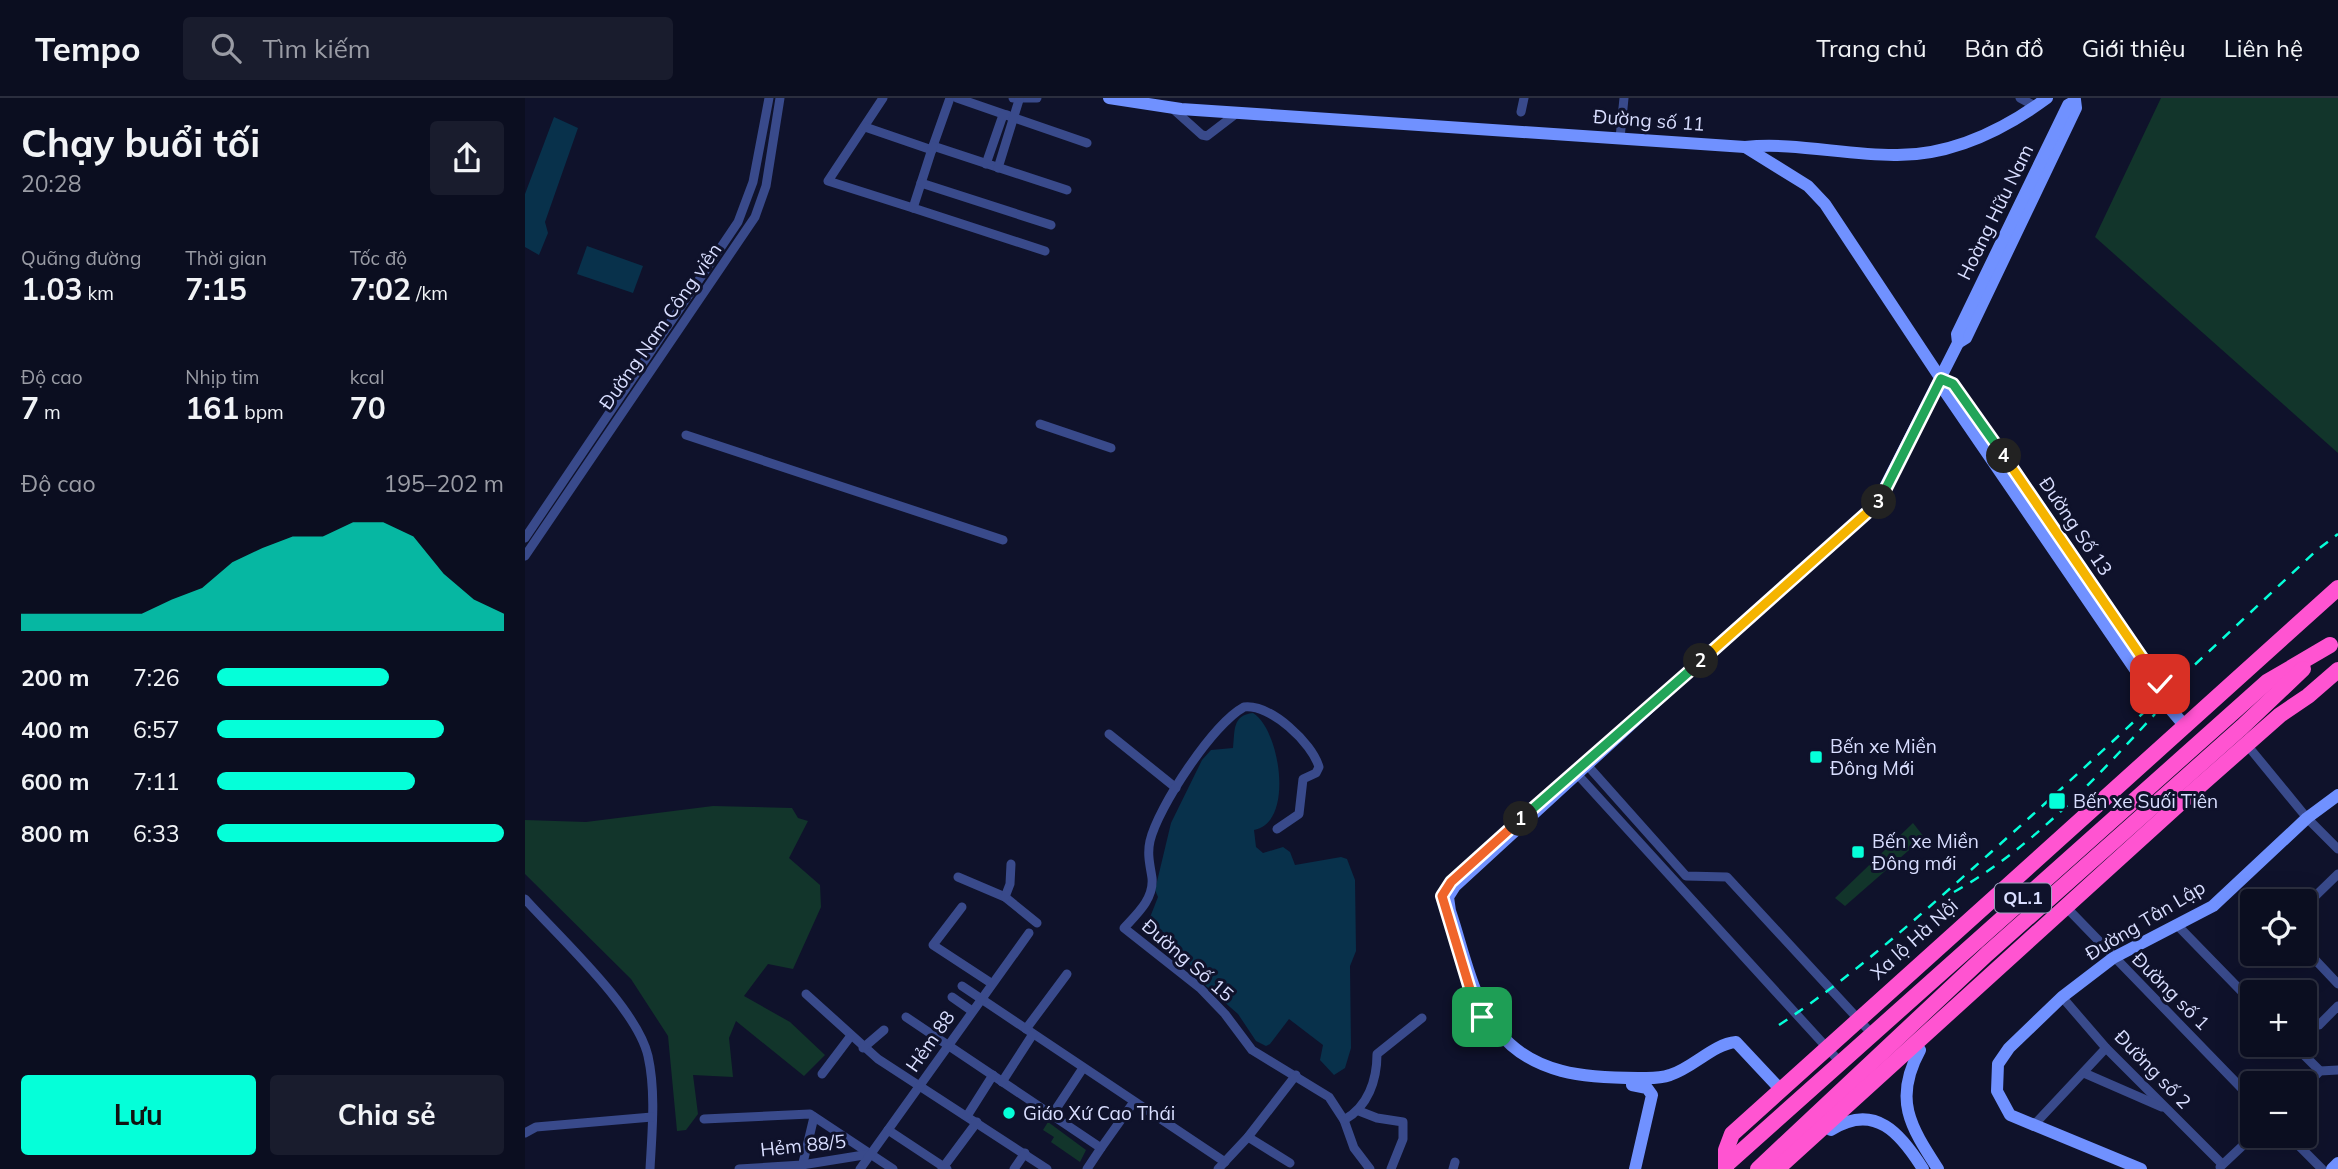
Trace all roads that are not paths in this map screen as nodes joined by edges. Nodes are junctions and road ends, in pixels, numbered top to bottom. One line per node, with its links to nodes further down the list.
1 (769, 98): 35 (street, Đường Nam Công viên)
2 (780, 98): 35 (street, Đường Nam Công viên)
3 (883, 98): 19 (street)
4 (950, 98): 23 (street)
5 (957, 98): 18 (street)
6 (1037, 98): 12 (street)
7 (1109, 98): 15 (main road, Đường số 11)
8 (1524, 98): 16 (street)
9 (1624, 98): 20 (street)
10 (2020, 98): 14 (street)
11 (2047, 98): 14 (main road, Đường số 11)
12 (1016, 99): 18 (street)
13 (2075, 99): 31 (main road, Hoàng Hữu Nam)
14 (2035, 106): 22 (main road, Đường số 11)
15 (1172, 108): 17 (main road, Đường số 11); 17 (street)
16 (1521, 111)
17 (1237, 113): 20 (main road, Đường số 11)
18 (1010, 116): 21 (street); 24 (street); 25 (street)
19 (865, 127): 23 (street); 28 (street)
20 (1621, 138): 22 (main road, Đường số 11)
21 (1087, 143)
22 (1745, 147): 31 (main road, Đường Số 13)
23 (932, 148): 24 (street); 26 (street)
24 (986, 164): 25 (street)
25 (998, 168): 27 (street)
26 (921, 183): 28 (street); 29 (street)
27 (1067, 190)
28 (913, 208): 30 (street)
29 (1051, 225)
30 (1045, 251)
31 (1941, 379): 45 (main road, Đường Số 13); 48 (main road, Hoàng Hữu Nam)
32 (1040, 424): 34 (street)
33 (686, 435): 37 (street)
34 (1111, 448)
35 (575, 473): 36 (street, Đường Nam Công viên); 38 (street, Đường Nam Công viên)
36 (525, 538)
37 (1003, 540)
38 (525, 556)
39 (2338, 588): 45 (highway, Xa lộ Hà Nội / QL.1)
40 (2338, 595): 44 (highway)
41 (2334, 641): 47 (highway, QL.1); 50 (highway, QL.1)
42 (2338, 670): 66 (highway, QL.1)
43 (2338, 683): 49 (highway, QL.1)
44 (2219, 705)
45 (2184, 725): 47 (highway); 88 (highway, Xa lộ Hà Nội / QL.1)
46 (1109, 734): 53 (street)
47 (2199, 742): 50 (highway); 92 (highway, QL.1)
48 (1601, 751): 52 (main road, Hoàng Hữu Nam); 152 (main road, Hoàng Hữu Nam)
49 (2252, 751): 55 (street); 66 (highway, QL.1)
50 (2210, 756): 153 (highway, QL.1)
51 (2160, 758): 65 (highway, QL.1)
52 (1583, 771): 88 (street); 95 (street); 114 (main road, Hoàng Hữu Nam)
53 (1177, 788): 56 (street, Đường Số 15); 109 (street, Đường Số 15)
54 (2338, 795): 55 (main road, Đường Tân Lập)
55 (2307, 818): 57 (street); 68 (main road, Đường Tân Lập)
56 (1277, 829)
57 (2338, 849)
58 (1011, 864): 62 (street)
59 (2338, 874): 61 (street)
60 (958, 877): 62 (street)
61 (2317, 894)
62 (1005, 897): 67 (street)
63 (525, 899): 121 (street)
64 (962, 907): 73 (street)
65 (1993, 909)
66 (2069, 910): 70 (street, Đường số 1); 76 (highway, QL.1)
67 (1037, 923)
68 (2177, 925): 70 (main road, Đường Tân Lập); 77 (street)
69 (1029, 933): 73 (street, Hẻm 88)
70 (2113, 958): 81 (main road, Đường Tân Lập); 113 (street, Đường số 1)
71 (2317, 962): 74 (street)
72 (1067, 974): 91 (street)
73 (991, 983): 82 (street, Hẻm 88)
74 (2338, 984)
75 (962, 986): 82 (street)
76 (1981, 990): 98 (highway, QL.1); 111 (highway, QL.1)
77 (2240, 990)
78 (1898, 993): 84 (highway)
79 (806, 994): 93 (street)
80 (952, 997): 85 (street)
81 (2062, 997): 97 (street, Đường số 2); 125 (main road, Đường Tân Lập)
82 (981, 999): 85 (street, Hẻm 88); 91 (street)
83 (2338, 1006): 89 (street)
84 (1884, 1007)
85 (972, 1011): 94 (street, Hẻm 88)
86 (907, 1017): 94 (street)
87 (1422, 1018): 117 (street)
88 (1858, 1018): 92 (street); 95 (highway, Xa lộ Hà Nội / QL.1)
89 (2319, 1026)
90 (884, 1030): 96 (street)
91 (1030, 1032): 101 (street); 110 (street)
92 (1871, 1034): 100 (highway, QL.1)
93 (850, 1037): 96 (street); 106 (street)
94 (948, 1046): 108 (street); 112 (street, Hẻm 88)
95 (1827, 1047): 100 (street); 114 (highway, Xa lộ Hà Nội / QL.1)
96 (863, 1048): 112 (street)
97 (2106, 1048): 105 (street); 116 (street, Đường số 2)
98 (1920, 1050): 111 (highway, QL.1); 130 (main road)
99 (2306, 1057): 103 (street)
100 (1840, 1062): 136 (highway, QL.1)
101 (1083, 1068): 115 (street); 118 (street)
102 (2338, 1070): 103 (street)
103 (2320, 1071): 107 (street)
104 (1812, 1072): 136 (highway)
105 (2084, 1073): 116 (street); 125 (street)
106 (822, 1074)
107 (2317, 1074)
108 (993, 1075): 110 (street); 120 (street)
109 (1296, 1075): 123 (street, Đường Số 15); 129 (street)
110 (1002, 1082): 118 (street)
111 (1877, 1084): 127 (highway, QL.1); 154 (highway, QL.1)
112 (920, 1086): 120 (street); 126 (street, Hẻm 88)
113 (2240, 1087)
114 (1780, 1089): 136 (highway, Xa lộ Hà Nội / QL.1)
115 (1133, 1103): 131 (street); 139 (street)
116 (2167, 1108): 141 (street, Đường số 2)
117 (1359, 1111): 123 (street); 151 (street)
118 (1052, 1115): 131 (street)
119 (814, 1116): 122 (street); 135 (street); 140 (street)
120 (967, 1116): 124 (street)
121 (652, 1117): 128 (street); 144 (street)
122 (704, 1119)
123 (1344, 1119): 150 (street, Đường Số 15)
124 (977, 1122): 134 (street); 142 (street)
125 (2033, 1126): 158 (main road, Đường Tân Lập)
126 (888, 1130): 135 (street, Hẻm 88); 142 (street)
127 (1831, 1130): 130 (main road); 155 (highway, QL.1)
128 (525, 1133)
129 (1248, 1137): 137 (street); 139 (street)
130 (1913, 1142): 156 (main road); 157 (main road)
131 (1101, 1148): 143 (street)
132 (2240, 1148): 141 (street)
133 (2301, 1148): 159 (street)
134 (1025, 1153): 148 (street); 149 (street)
135 (870, 1154): 140 (street, Hẻm 88/5); 146 (street, Hẻm 88); 147 (street)
136 (1726, 1161)
137 (1290, 1163)
138 (2338, 1163): 160 (main road)
139 (1221, 1166)
140 (802, 1167): 145 (street, Hẻm 88/5)
141 (2220, 1167)
142 (944, 1168)
143 (1090, 1168)
144 (650, 1169)
145 (739, 1169)
146 (860, 1169)
147 (893, 1169)
148 (1014, 1169)
149 (1047, 1169)
150 (1370, 1169)
151 (1391, 1169)
152 (1635, 1169)
153 (1758, 1169)
154 (1777, 1169)
155 (1788, 1169)
156 (1923, 1169)
157 (1938, 1169)
158 (2141, 1169)
159 (2322, 1169)
160 (2332, 1169)

